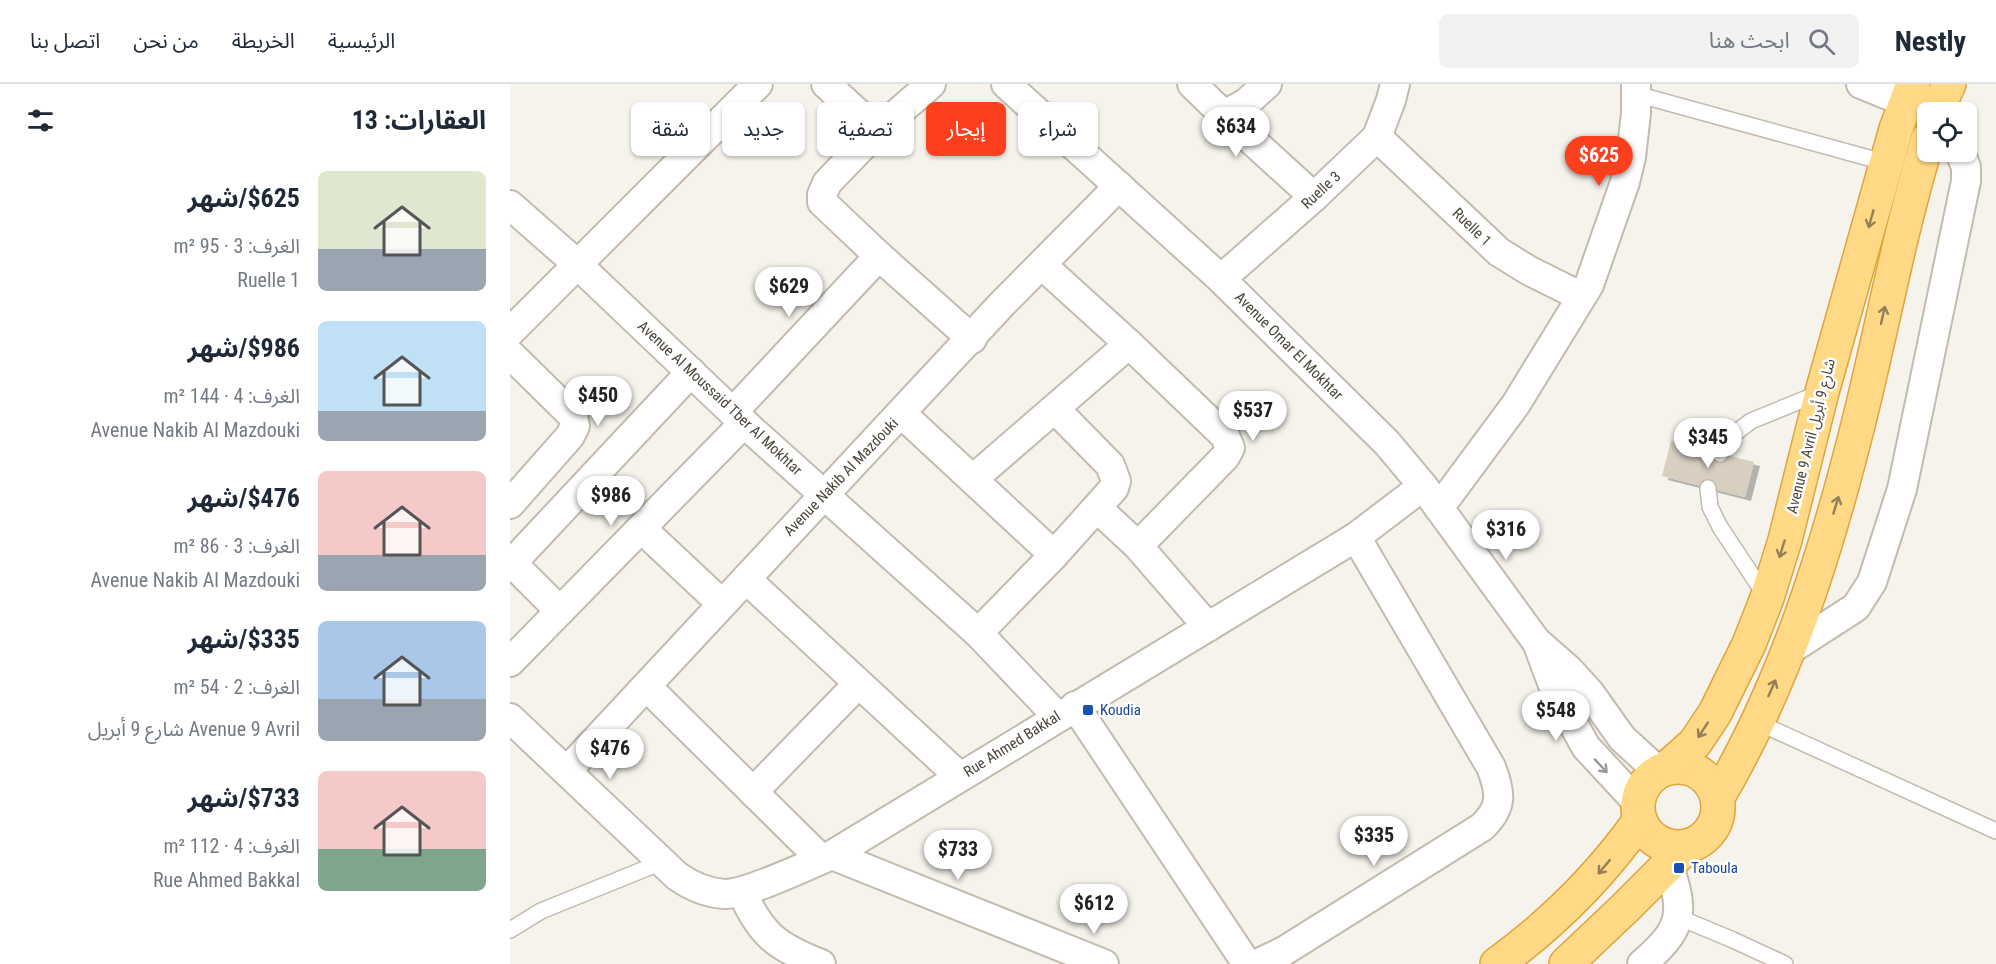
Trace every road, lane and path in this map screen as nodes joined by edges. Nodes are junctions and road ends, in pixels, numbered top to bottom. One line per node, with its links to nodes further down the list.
1 (758, 84): 25 (street)
2 (826, 84): 12 (street)
3 (931, 84): 13 (street)
4 (1006, 84): 21 (street, Avenue Omar El Mokhtar)
5 (1192, 84): 15 (street)
6 (1267, 84): 15 (street)
7 (1395, 84): 16 (street, Ruelle 3)
8 (1861, 84): 11 (street)
9 (1949, 84): 14 (highway)
10 (1636, 89): 20 (lane); 28 (street)
11 (1909, 93): 20 (highway, Avenue 9 Avril شارع 9 أبريل)
12 (846, 102)
13 (910, 102)
14 (1941, 102)
15 (1224, 116): 22 (street)
16 (1377, 137): 22 (street, Ruelle 3); 28 (street, Ruelle 1)
17 (853, 156): 24 (street)
18 (1921, 162): 57 (highway, one-way to 18)
19 (1964, 162): 57 (street)
20 (1887, 163): 34 (highway, Avenue 9 Avril شارع 9 أبريل, one-way to 34)
21 (1119, 186): 26 (street, Avenue Nakib Al Mazdouki); 27 (street, Avenue Omar El Mokhtar)
22 (1314, 197): 27 (street, Ruelle 3)
23 (510, 205): 25 (street, Avenue Al Moussaid Tber Al Mokhtar)
24 (879, 256): 30 (street); 37 (street)
25 (576, 264): 29 (street); 33 (street, Avenue Al Moussaid Tber Al Mokhtar)
26 (1042, 265): 30 (street, Avenue Nakib Al Mazdouki); 31 (street)
27 (1221, 279): 42 (street, Avenue Omar El Mokhtar)
28 (1584, 292): 42 (street)
29 (510, 332)
30 (972, 339): 36 (street, Avenue Nakib Al Mazdouki)
31 (1129, 344): 35 (street); 47 (street)
32 (510, 354): 43 (street)
33 (691, 372): 37 (street, Avenue Al Moussaid Tber Al Mokhtar); 49 (street)
34 (1822, 392): 38 (lane); 51 (highway, Avenue 9 Avril شارع 9 أبريل, one-way to 51)
35 (1055, 409): 39 (street); 44 (street)
36 (902, 414): 39 (street); 41 (street, Avenue Nakib Al Mazdouki)
37 (739, 418): 41 (street, Avenue Al Moussaid Tber Al Mokhtar); 45 (street)
38 (1719, 454)
39 (973, 479): 48 (street)
40 (1708, 488): 51 (lane)
41 (824, 495): 50 (street, Avenue Nakib Al Mazdouki); 55 (street, Avenue Al Moussaid Tber Al Mokhtar)
42 (1431, 497): 46 (street, Rue Ahmed Bakkal); 56 (street, Avenue Omar El Mokhtar)
43 (510, 504)
44 (1097, 508): 47 (street); 48 (street)
45 (642, 529): 52 (street); 53 (street)
46 (1356, 537): 54 (street, Rue Ahmed Bakkal); 80 (street)
47 (1138, 546): 54 (street)
48 (1054, 555): 55 (street)
49 (511, 562): 53 (street)
50 (746, 579): 52 (street, Avenue Nakib Al Mazdouki); 59 (street)
51 (1767, 598): 64 (highway, Avenue 9 Avril شارع 9 أبريل, one-way to 64)
52 (722, 604): 60 (street, Avenue Nakib Al Mazdouki)
53 (560, 611): 58 (street)
54 (1208, 627): 61 (street, Rue Ahmed Bakkal)
55 (978, 633): 61 (street, Avenue Al Moussaid Tber Al Mokhtar)
56 (1536, 640): 64 (street, Avenue Omar El Mokhtar); 69 (street, Avenue Omar El Mokhtar, one-way to 69)
57 (1788, 651): 63 (highway, one-way to 57)
58 (510, 662)
59 (858, 684): 66 (street); 67 (street)
60 (646, 686): 65 (street, Avenue Nakib Al Mazdouki); 67 (street)
61 (1067, 711): 66 (street, Rue Ahmed Bakkal); 79 (street, Avenue Al Moussaid Tber Al Mokhtar)
62 (510, 718): 65 (street, Rue Ahmed Bakkal)
63 (1757, 722): 68 (highway); 70 (lane)
64 (1663, 769): 68 (highway); 69 (highway, Avenue 9 Avril شارع 9 أبريل)
65 (567, 771): 73 (street, Rue Ahmed Bakkal)
66 (960, 777): 72 (street, Rue Ahmed Bakkal)
67 (753, 792): 72 (street)
68 (1718, 797): 71 (highway)
69 (1639, 812): 71 (highway); 81 (highway, Avenue 9 Avril شارع 9 أبريل, one-way to 81)
70 (1996, 831)
71 (1677, 855): 75 (street); 82 (highway)
72 (826, 857): 74 (street, Rue Ahmed Bakkal); 78 (street)
73 (669, 869): 74 (street, Rue Ahmed Bakkal); 76 (lane)
74 (742, 892): 77 (street)
75 (1678, 917): 83 (street); 84 (lane)
76 (510, 930)
77 (821, 964)
78 (1104, 964)
79 (1247, 964)
80 (1257, 964)
81 (1497, 964)
82 (1566, 964)
83 (1642, 964)
84 (1785, 964)

